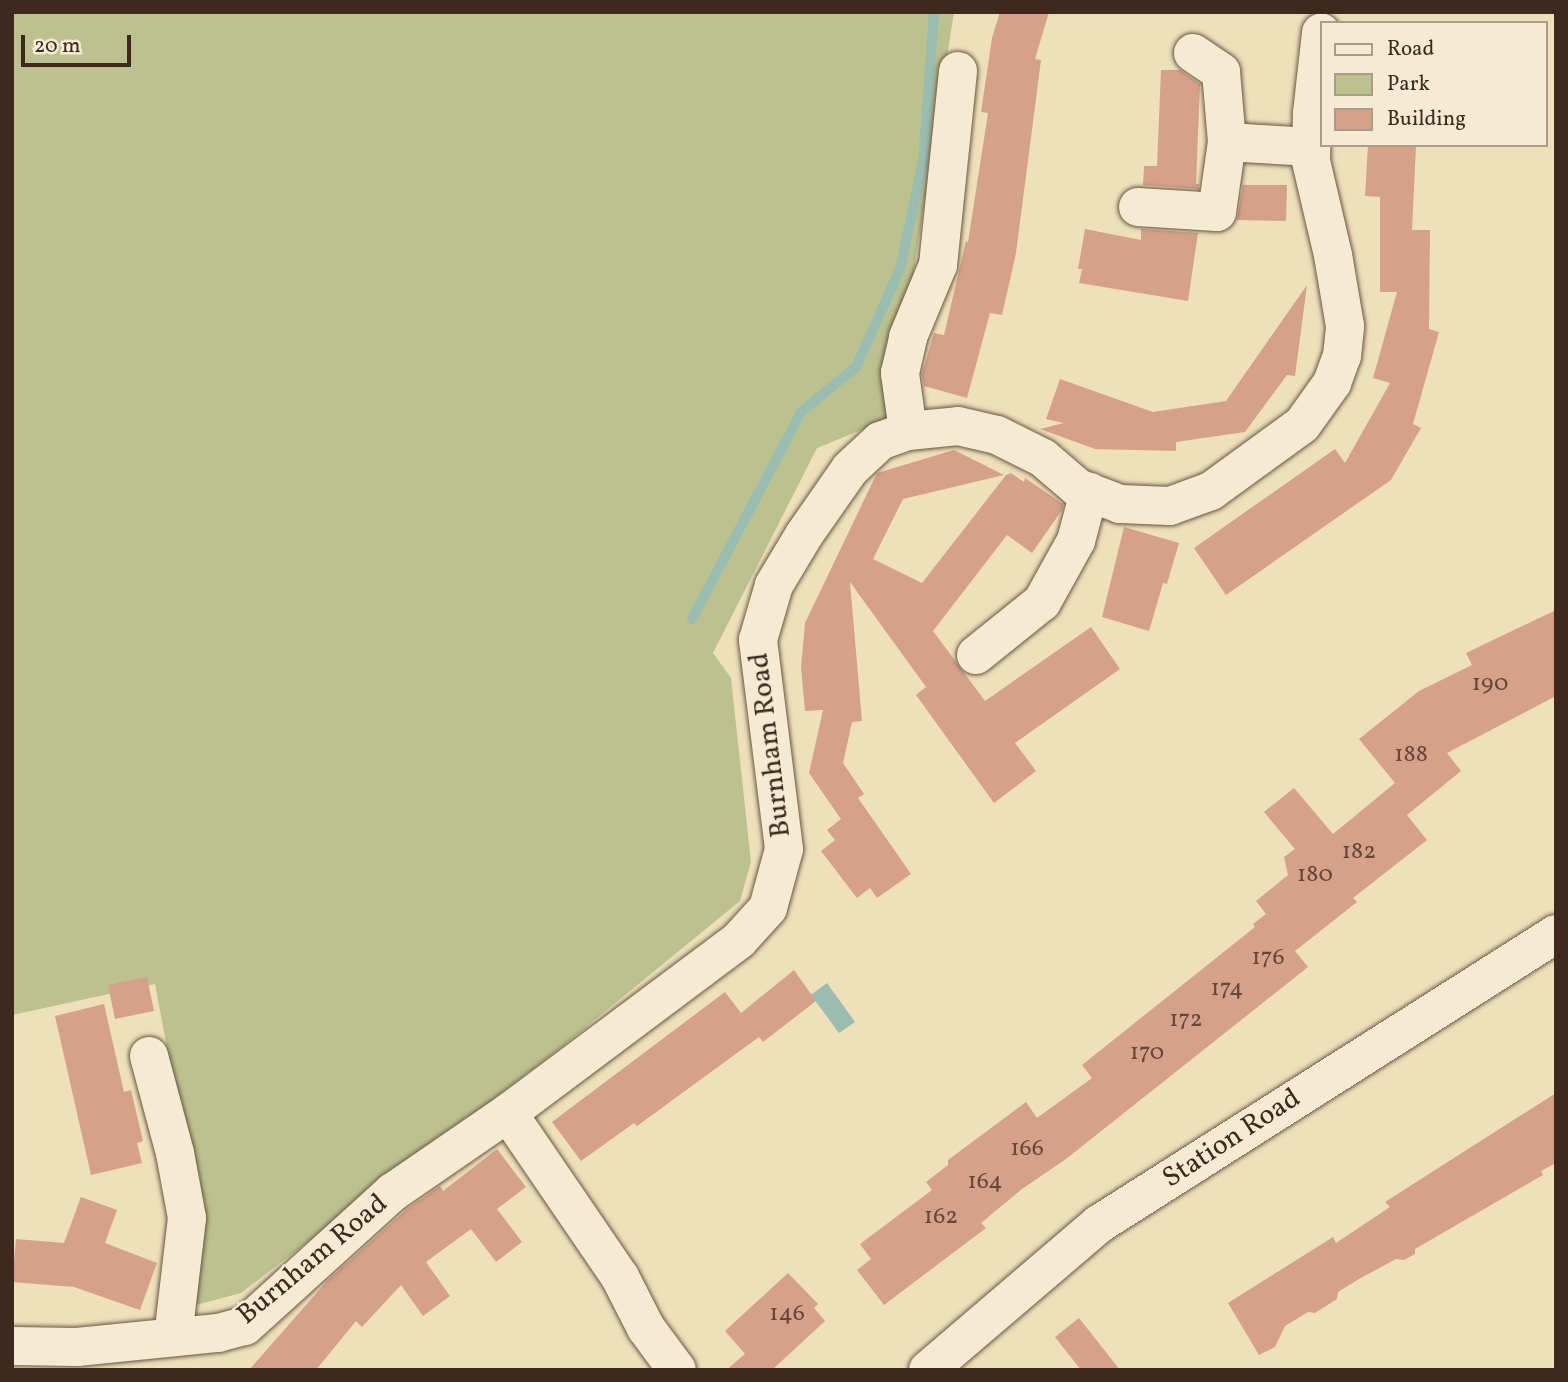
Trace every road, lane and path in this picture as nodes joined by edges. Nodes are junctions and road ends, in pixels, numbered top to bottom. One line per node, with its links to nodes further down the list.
1 (1320, 44): 5 (street, Burnham Road)
2 (1193, 53): 4 (street)
3 (958, 71): 7 (street)
4 (1227, 142): 5 (street); 6 (street)
5 (1311, 147): 8 (street, Burnham Road)
6 (1139, 207)
7 (908, 431): 8 (street, Burnham Road); 12 (street, Burnham Road)
8 (1089, 492): 9 (street)
9 (976, 655)
10 (1556, 934): 16 (street, Station Road)
11 (149, 1056): 13 (street)
12 (508, 1113): 13 (street, Burnham Road); 15 (street)
13 (173, 1337): 14 (street, Burnham Road)
14 (12, 1346)
15 (677, 1370)
16 (928, 1370)

